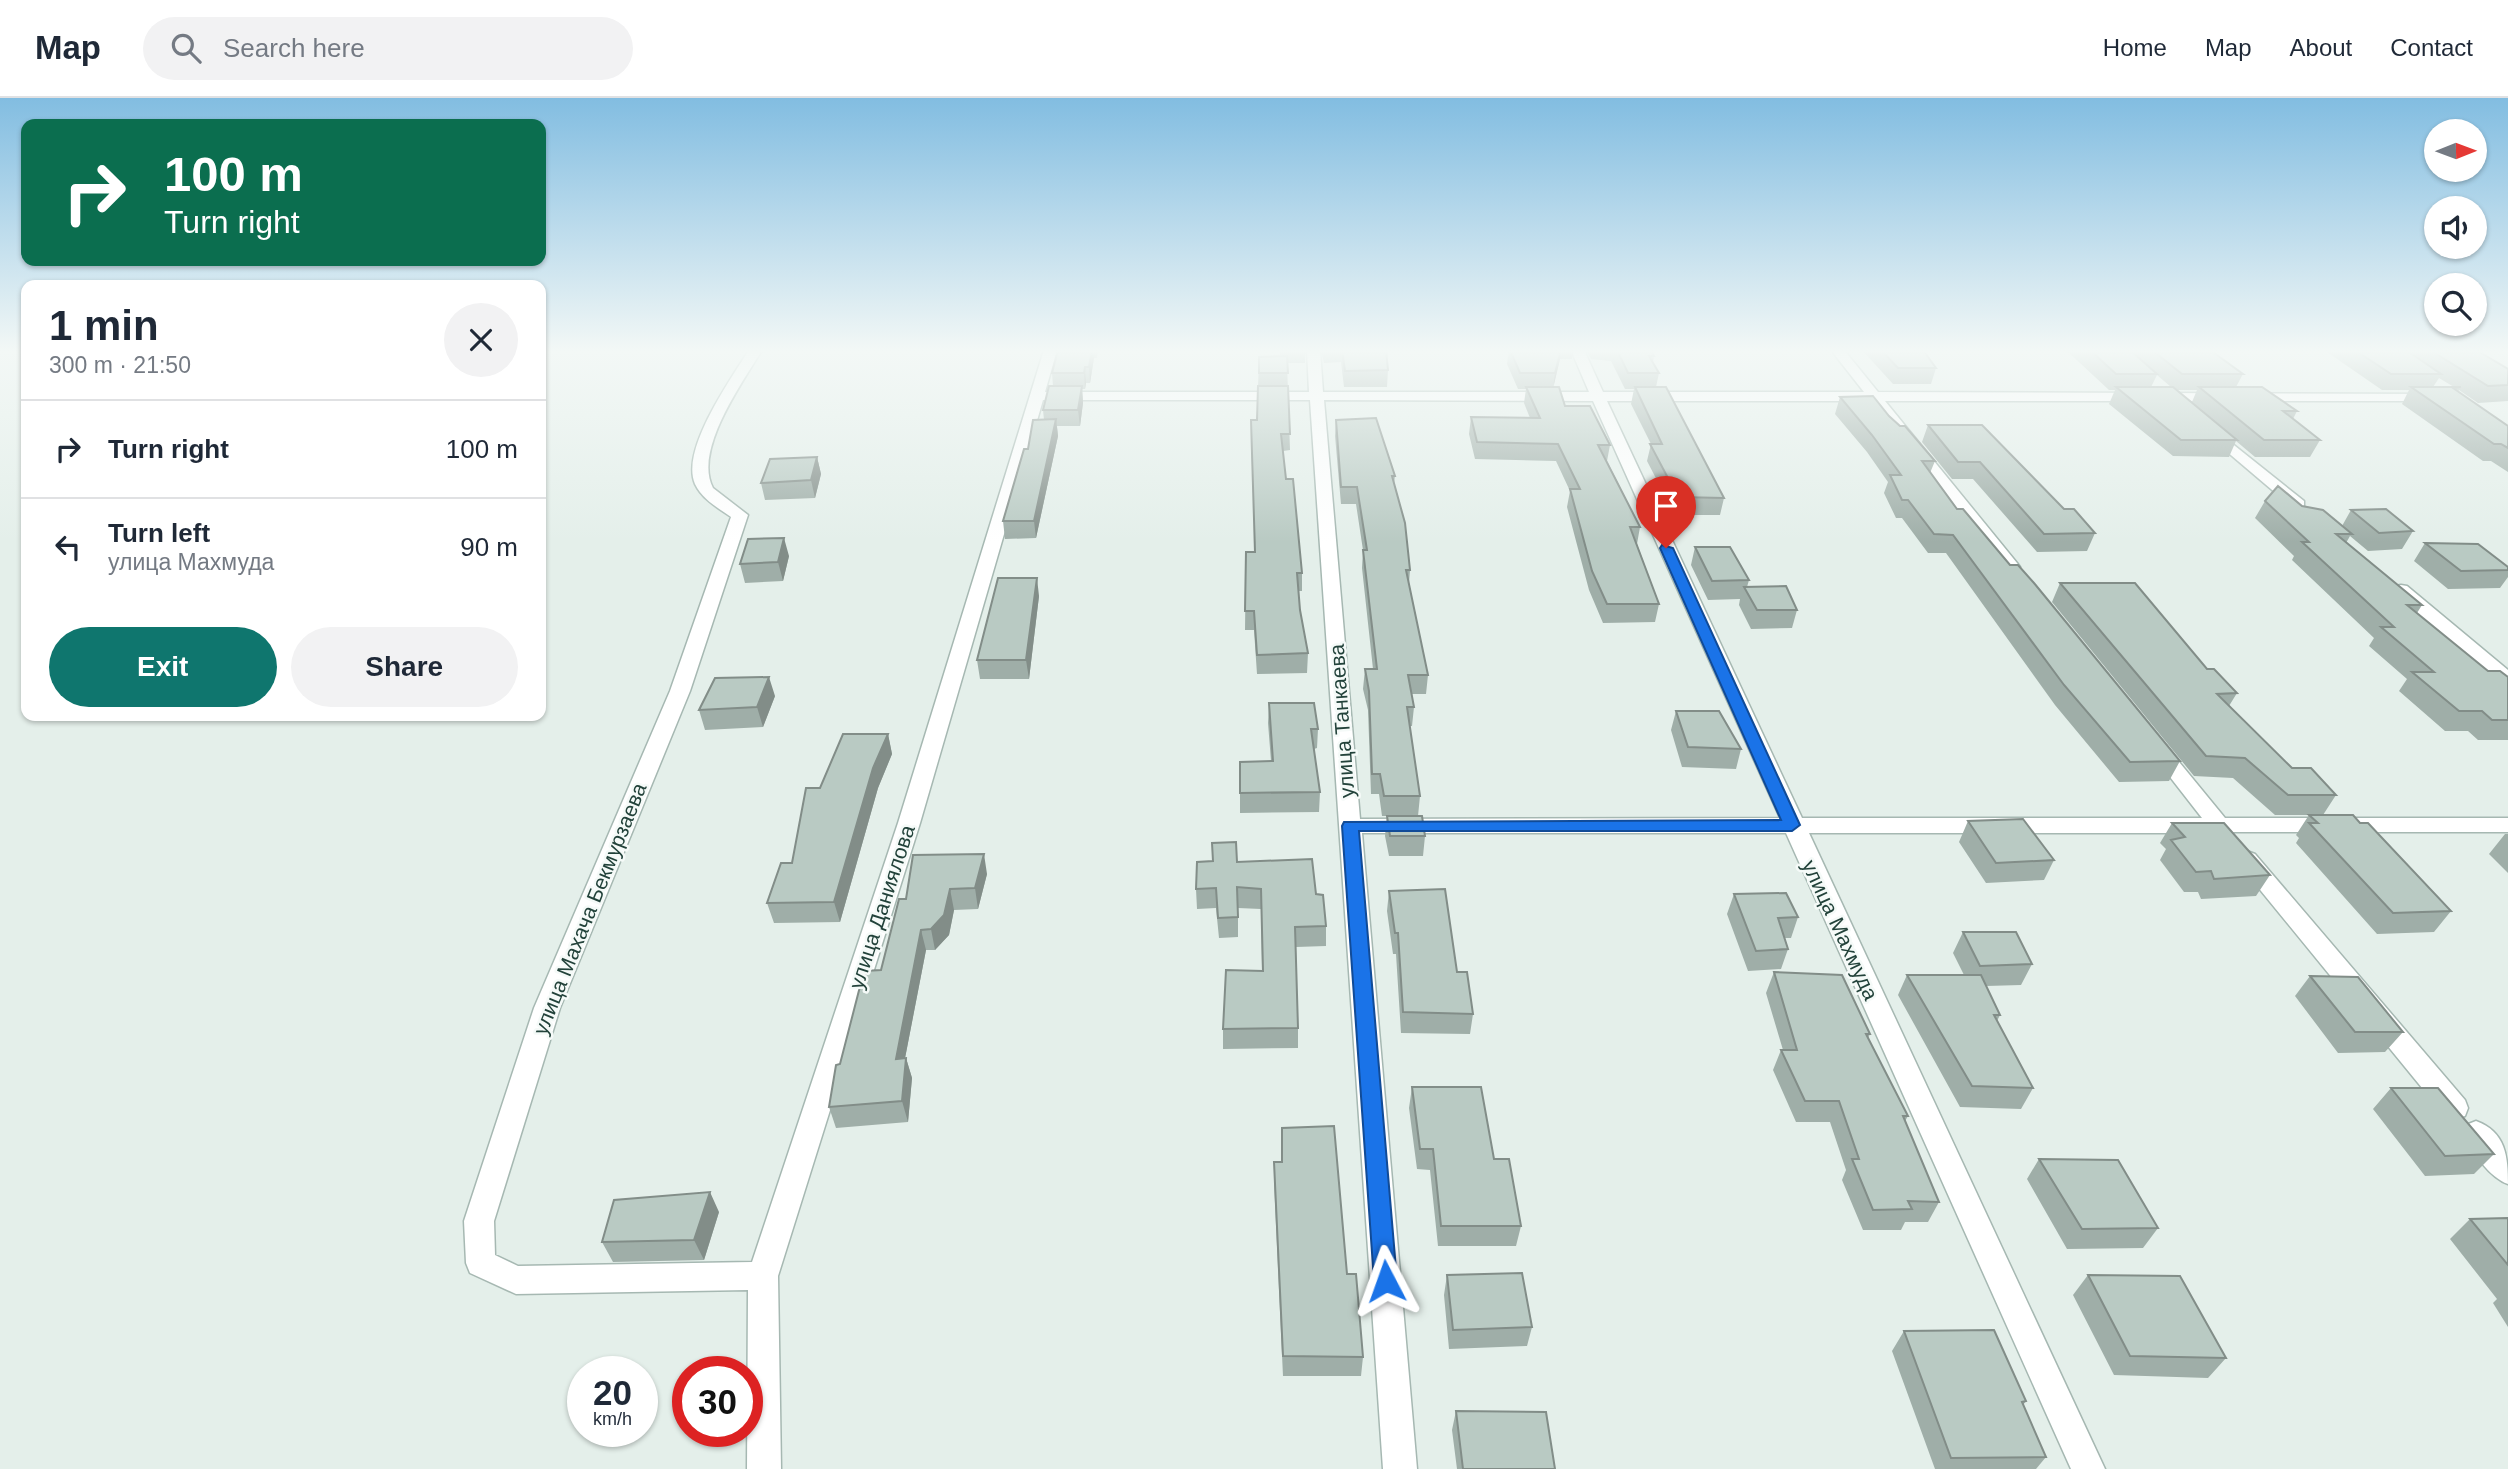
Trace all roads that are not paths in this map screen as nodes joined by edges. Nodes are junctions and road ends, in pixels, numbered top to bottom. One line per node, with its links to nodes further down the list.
1 (720, 414): 17 (street, улица Махача Бекмурзаева)
2 (1032, 414): 17 (street, улица Даниялова)
3 (1318, 414): 15 (street, улица Танкаева)
4 (1606, 414): 12 (street, улица Махмуда)
5 (1888, 414): 8 (street)
6 (2190, 414): 7 (street)
7 (2307, 512)
8 (2021, 579)
9 (2392, 582): 10 (street)
10 (2508, 680)
11 (2150, 739): 13 (street)
12 (1792, 825): 13 (street); 15 (street); 20 (street, улица Махмуда)
13 (2219, 825): 14 (street); 16 (street)
14 (2508, 825)
15 (1350, 826): 19 (street, улица Танкаева)
16 (2508, 1172)
17 (763, 1276): 18 (street, улица Даниялова)
18 (764, 1469)
19 (1400, 1469)
20 (2088, 1469)

